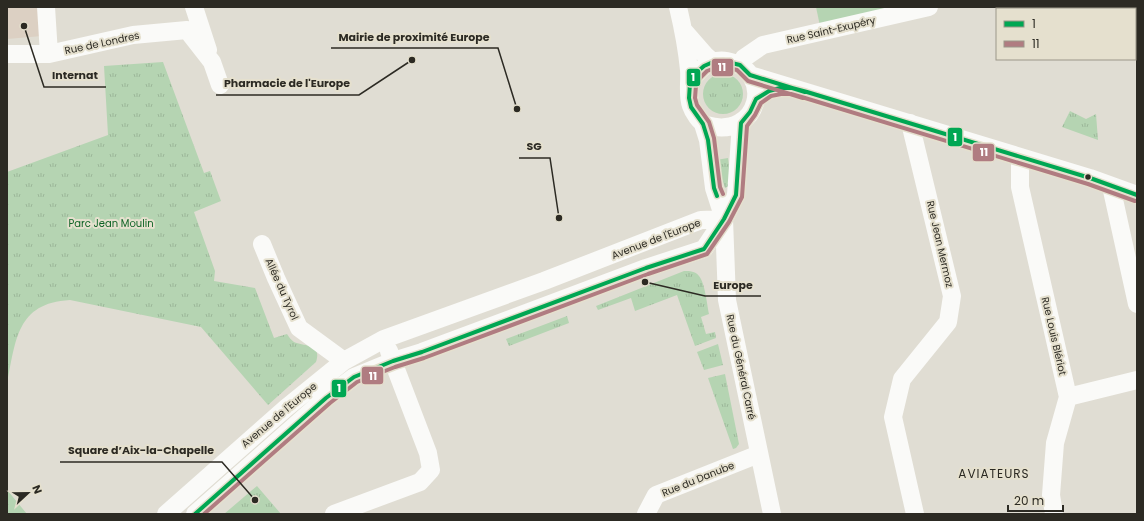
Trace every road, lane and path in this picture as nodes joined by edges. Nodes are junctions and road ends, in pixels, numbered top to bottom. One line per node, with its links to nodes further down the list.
1 (46, 7): 7 (street)
2 (194, 7): 8 (street, Rue de Londres)
3 (678, 7): 5 (street)
4 (929, 7): 10 (street, Rue Saint-Exupéry)
5 (684, 31): 9 (street); 11 (street)
6 (7, 54): 7 (street)
7 (49, 54): 8 (street, Rue de Londres)
8 (212, 62): 12 (street, Rue de Londres)
9 (713, 62): 10 (street); 11 (street)
10 (745, 70): 13 (street); 14 (street)
11 (690, 83): 17 (street)
12 (220, 85)
13 (786, 87): 14 (street); 16 (street)
14 (756, 99): 15 (street)
15 (741, 123): 17 (street); 21 (street, Rue du Général Carré)
16 (910, 123): 18 (street); 35 (street, Rue Jean Mermoz)
17 (703, 124): 21 (street, Rue du Général Carré)
18 (1020, 158): 19 (street); 28 (street, Rue Louis Blériot)
19 (1111, 186): 20 (street); 23 (street)
20 (1137, 195)
21 (724, 219): 24 (street, Avenue de l'Europe); 26 (street, Avenue de l'Europe); 29 (street, Rue du Général Carré)
22 (262, 244): 25 (street, Allée du Tyrol)
23 (1137, 304)
24 (384, 339): 25 (street, Avenue de l'Europe); 26 (street)
25 (344, 361): 30 (street, Avenue de l'Europe)
26 (393, 361): 31 (street, Avenue de l'Europe); 32 (street)
27 (1137, 380): 28 (street)
28 (1068, 397): 36 (street, Rue Louis Blériot)
29 (759, 454): 33 (street, Rue du Danube); 34 (street, Rue du Général Carré)
30 (166, 514)
31 (195, 514)
32 (334, 514)
33 (646, 514)
34 (772, 514)
35 (915, 514)
36 (1054, 514)

